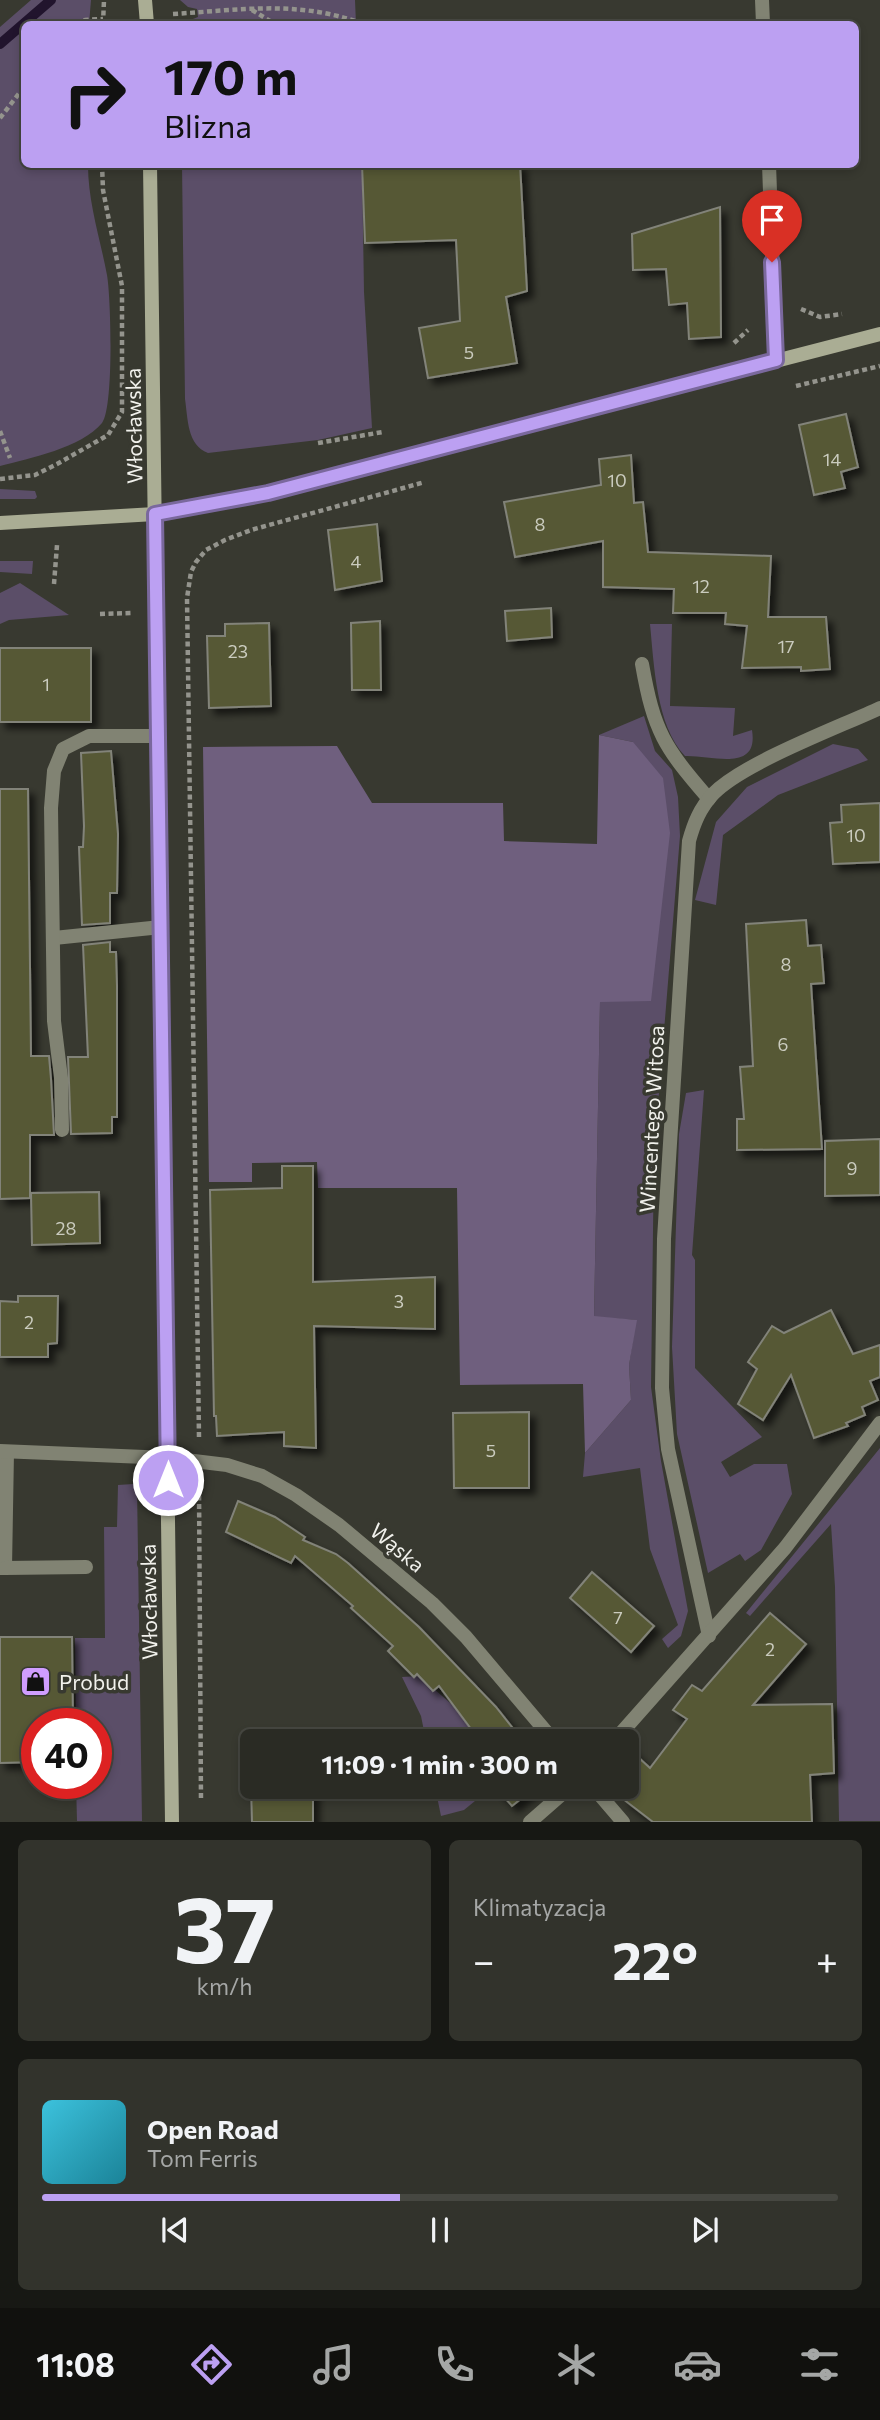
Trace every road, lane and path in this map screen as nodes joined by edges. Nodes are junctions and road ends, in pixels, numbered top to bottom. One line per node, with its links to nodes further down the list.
1 (104, 0): 5 (path)
2 (762, 0): 8 (street)
3 (251, 9): 4 (path); 6 (path); 7 (path)
4 (146, 13)
5 (103, 21)
6 (270, 21)
7 (356, 21)
8 (763, 21)
9 (21, 91): 10 (path)
10 (0, 118)
11 (102, 168): 23 (path)
12 (150, 168): 24 (street, Włocławska)
13 (769, 168): 17 (street)
14 (801, 309): 15 (path)
15 (853, 311)
16 (880, 334): 17 (street)
17 (776, 360): 24 (street)
18 (880, 366): 19 (path)
19 (786, 389)
20 (0, 430): 21 (path)
21 (10, 458)
22 (437, 478): 36 (path)
23 (0, 479)
24 (155, 514): 25 (street); 28 (street, Włocławska)
25 (0, 523)
26 (642, 664): 29 (street)
27 (880, 708): 29 (street, Wincentego Witosa)
28 (159, 736): 30 (street, Włocławska); 31 (street)
29 (709, 799): 39 (street, Wincentego Witosa)
30 (161, 927): 31 (street); 35 (street, Włocławska)
31 (54, 938): 32 (street)
32 (62, 1130)
33 (880, 1423): 39 (street)
34 (4, 1452): 35 (street, Wąska); 38 (street)
35 (169, 1458): 36 (street, Wąska); 45 (street, Włocławska)
36 (199, 1463): 40 (street, Wąska); 44 (path)
37 (86, 1567): 38 (street)
38 (3, 1568)
39 (709, 1636): 41 (street)
40 (544, 1729)
41 (625, 1729)
42 (556, 1799): 46 (street)
43 (603, 1799): 47 (street)
44 (201, 1808)
45 (173, 1822)
46 (530, 1822)
47 (623, 1822)

